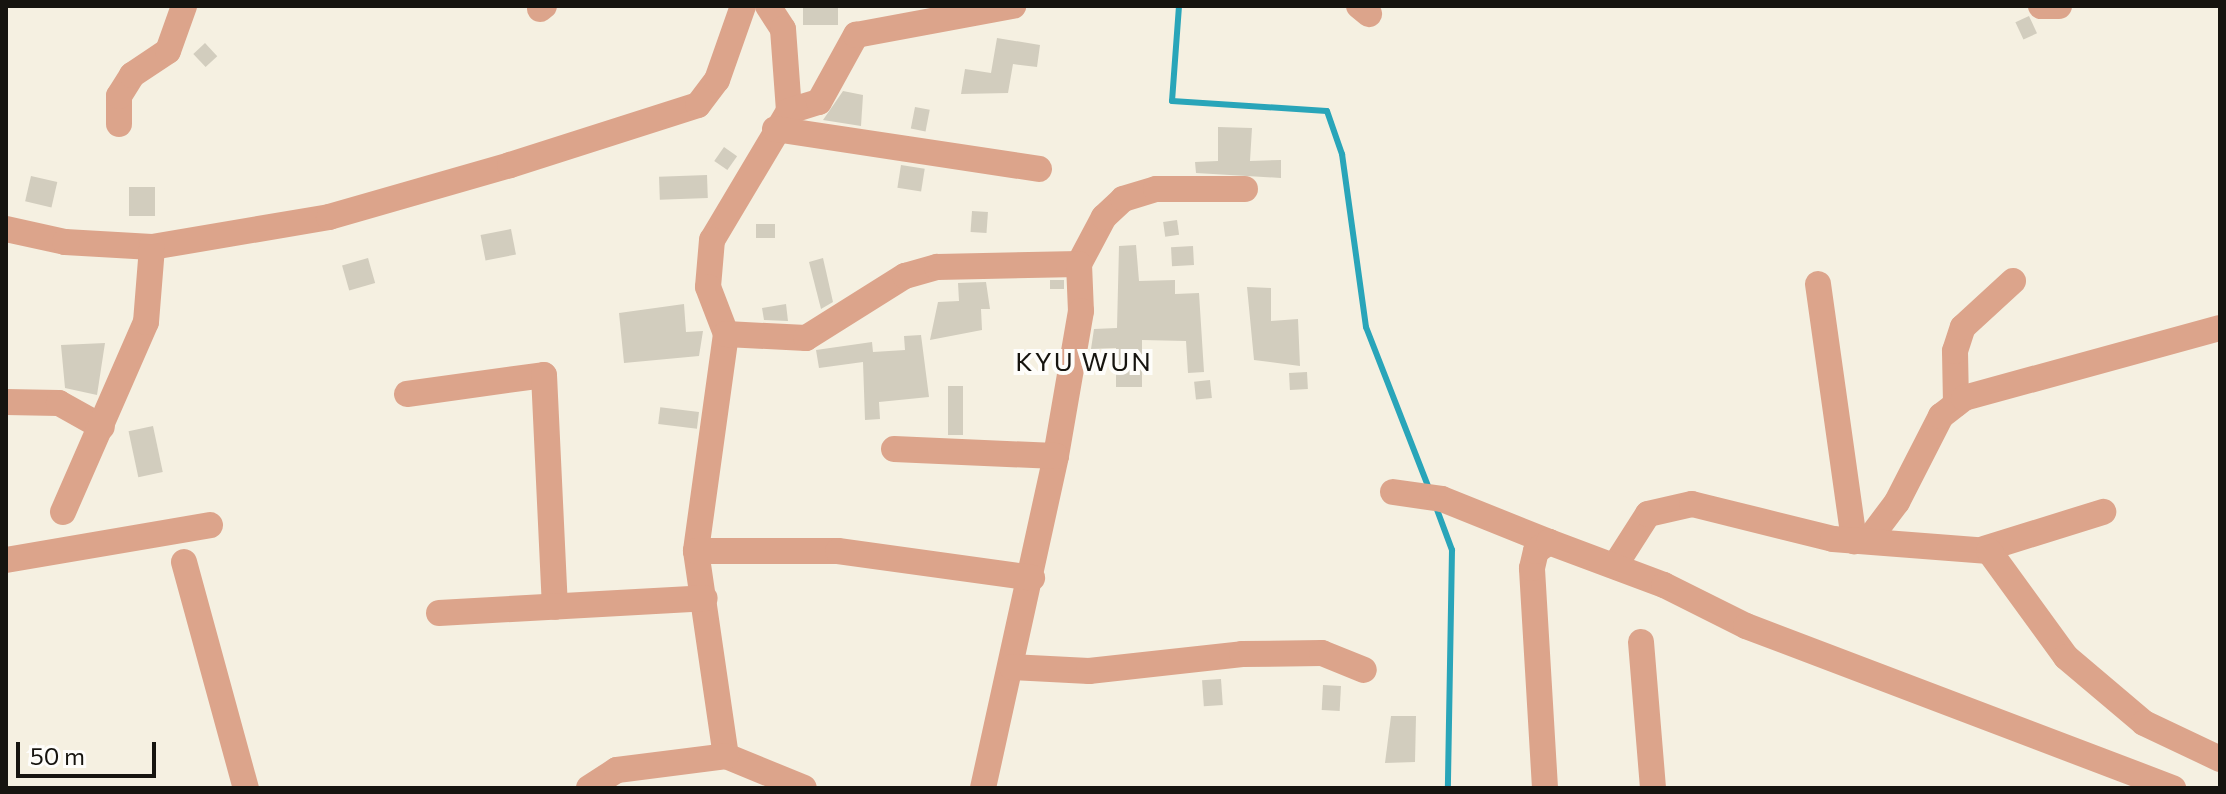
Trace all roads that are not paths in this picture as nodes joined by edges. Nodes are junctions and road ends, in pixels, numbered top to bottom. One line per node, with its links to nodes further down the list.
1 (184, 6): 8 (street)
2 (743, 6): 12 (street)
3 (768, 6): 7 (street)
4 (1013, 6): 7 (street)
5 (2041, 6): 6 (street)
6 (2059, 6)
7 (782, 120): 9 (street); 17 (street)
8 (119, 124)
9 (1039, 169)
10 (1245, 189): 13 (street)
11 (6, 229): 12 (street)
12 (152, 247): 21 (street)
13 (1079, 264): 17 (street); 23 (street)
14 (2013, 281): 20 (street)
15 (1818, 284): 28 (street)
16 (2220, 328): 20 (street)
17 (726, 334): 31 (street)
18 (407, 394): 37 (street)
19 (6, 402): 21 (street)
20 (1956, 404): 28 (street)
21 (102, 427): 25 (street)
22 (894, 449): 23 (street)
23 (1056, 456): 35 (street)
24 (1393, 492): 29 (street)
25 (63, 512)
26 (2103, 512): 30 (street)
27 (210, 525): 32 (street)
28 (1862, 539): 30 (street); 34 (street)
29 (1549, 542): 34 (street); 48 (street)
30 (1984, 549): 43 (street)
31 (696, 551): 35 (street); 36 (street)
32 (6, 560)
33 (184, 562): 44 (street)
34 (1616, 564): 50 (street)
35 (1032, 578): 40 (street)
36 (705, 598): 37 (street); 42 (street)
37 (555, 607): 38 (street)
38 (439, 613)
39 (1641, 642): 49 (street)
40 (1012, 667): 41 (street); 47 (street)
41 (1364, 670)
42 (726, 756): 45 (street); 46 (street)
43 (2220, 759)
44 (246, 788)
45 (589, 788)
46 (804, 788)
47 (983, 788)
48 (1545, 788)
49 (1653, 788)
50 (2173, 788)

